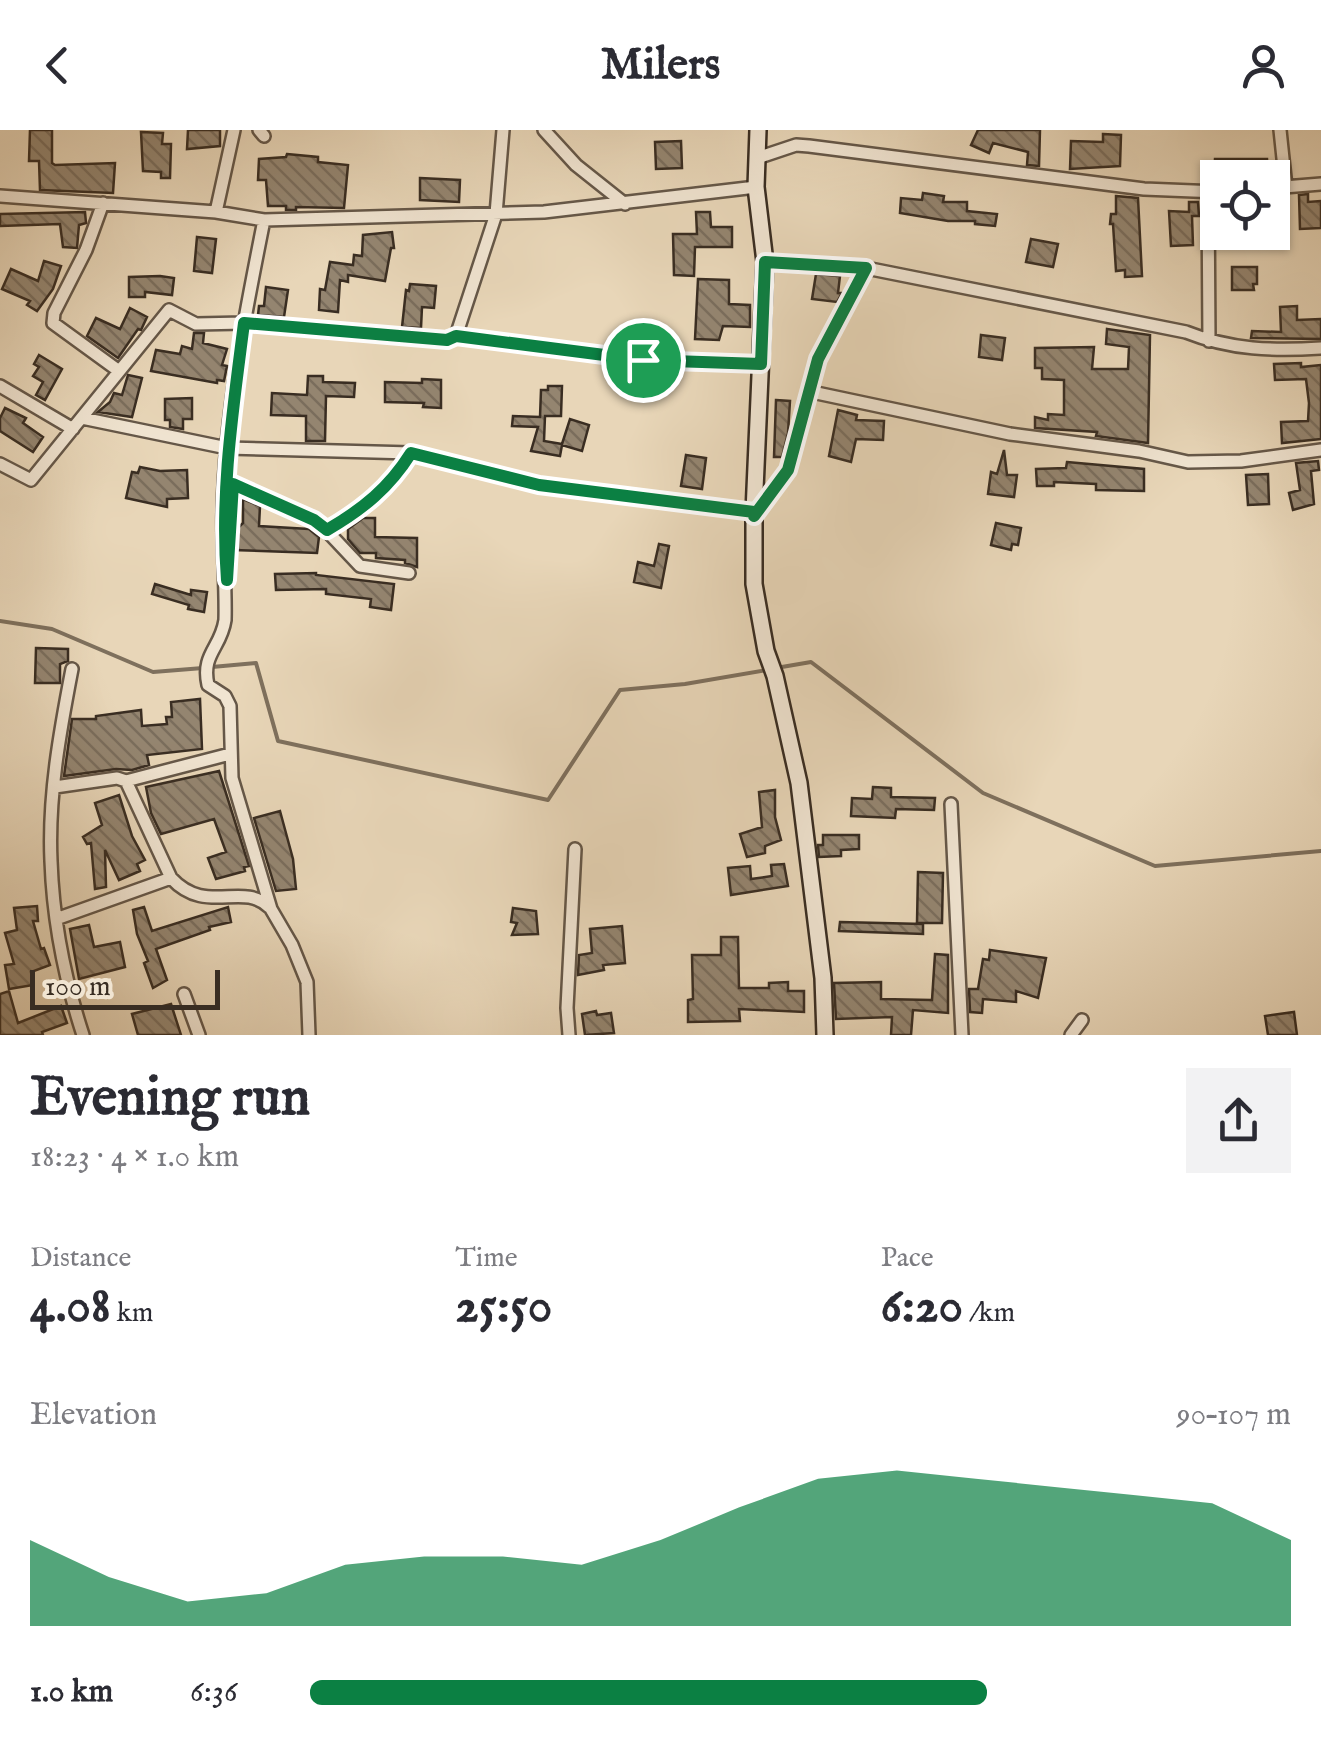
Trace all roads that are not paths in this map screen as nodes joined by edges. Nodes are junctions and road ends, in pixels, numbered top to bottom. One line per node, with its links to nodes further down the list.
1 (234, 130): 15 (street)
2 (503, 130): 16 (street)
3 (544, 130): 14 (street)
4 (758, 130): 6 (street)
5 (1280, 130): 7 (street)
6 (757, 158): 10 (street); 11 (street)
7 (1279, 160)
8 (1321, 184): 9 (street)
9 (1290, 186)
10 (756, 187): 14 (street); 19 (street)
11 (1200, 191)
12 (0, 196): 13 (street)
13 (103, 204): 15 (street); 26 (street)
14 (625, 204): 16 (street)
15 (216, 212): 17 (street)
16 (496, 214): 17 (street); 22 (street)
17 (264, 220): 21 (street)
18 (1211, 250): 23 (street)
19 (765, 262): 20 (street); 25 (street)
20 (866, 268): 23 (street); 28 (street)
21 (244, 323): 22 (street); 26 (street); 31 (street)
22 (456, 336): 25 (street)
23 (1209, 341): 24 (street)
24 (1321, 348)
25 (761, 364): 36 (street)
26 (119, 370): 29 (street)
27 (0, 386): 30 (street)
28 (812, 392): 32 (street); 36 (street)
29 (82, 418): 30 (street); 31 (street)
30 (72, 429): 34 (street)
31 (227, 448): 33 (street); 38 (street)
32 (1321, 450)
33 (411, 453): 36 (street); 37 (street)
34 (0, 464)
35 (233, 484): 37 (street); 38 (street); 40 (street)
36 (754, 514): 56 (street)
37 (327, 530): 39 (street)
38 (224, 549): 40 (street)
39 (409, 573)
40 (227, 580): 42 (street)
41 (72, 669): 44 (street)
42 (230, 754): 43 (street); 48 (street)
43 (126, 781): 44 (street); 47 (street)
44 (55, 787): 49 (street)
45 (951, 804): 57 (street)
46 (575, 849): 55 (street)
47 (172, 878): 48 (street); 49 (street)
48 (271, 909): 54 (street)
49 (56, 919): 52 (street)
50 (184, 994): 53 (street)
51 (1082, 1020): 58 (street)
52 (82, 1035)
53 (198, 1035)
54 (309, 1035)
55 (568, 1035)
56 (824, 1035)
57 (962, 1035)
58 (1071, 1035)

